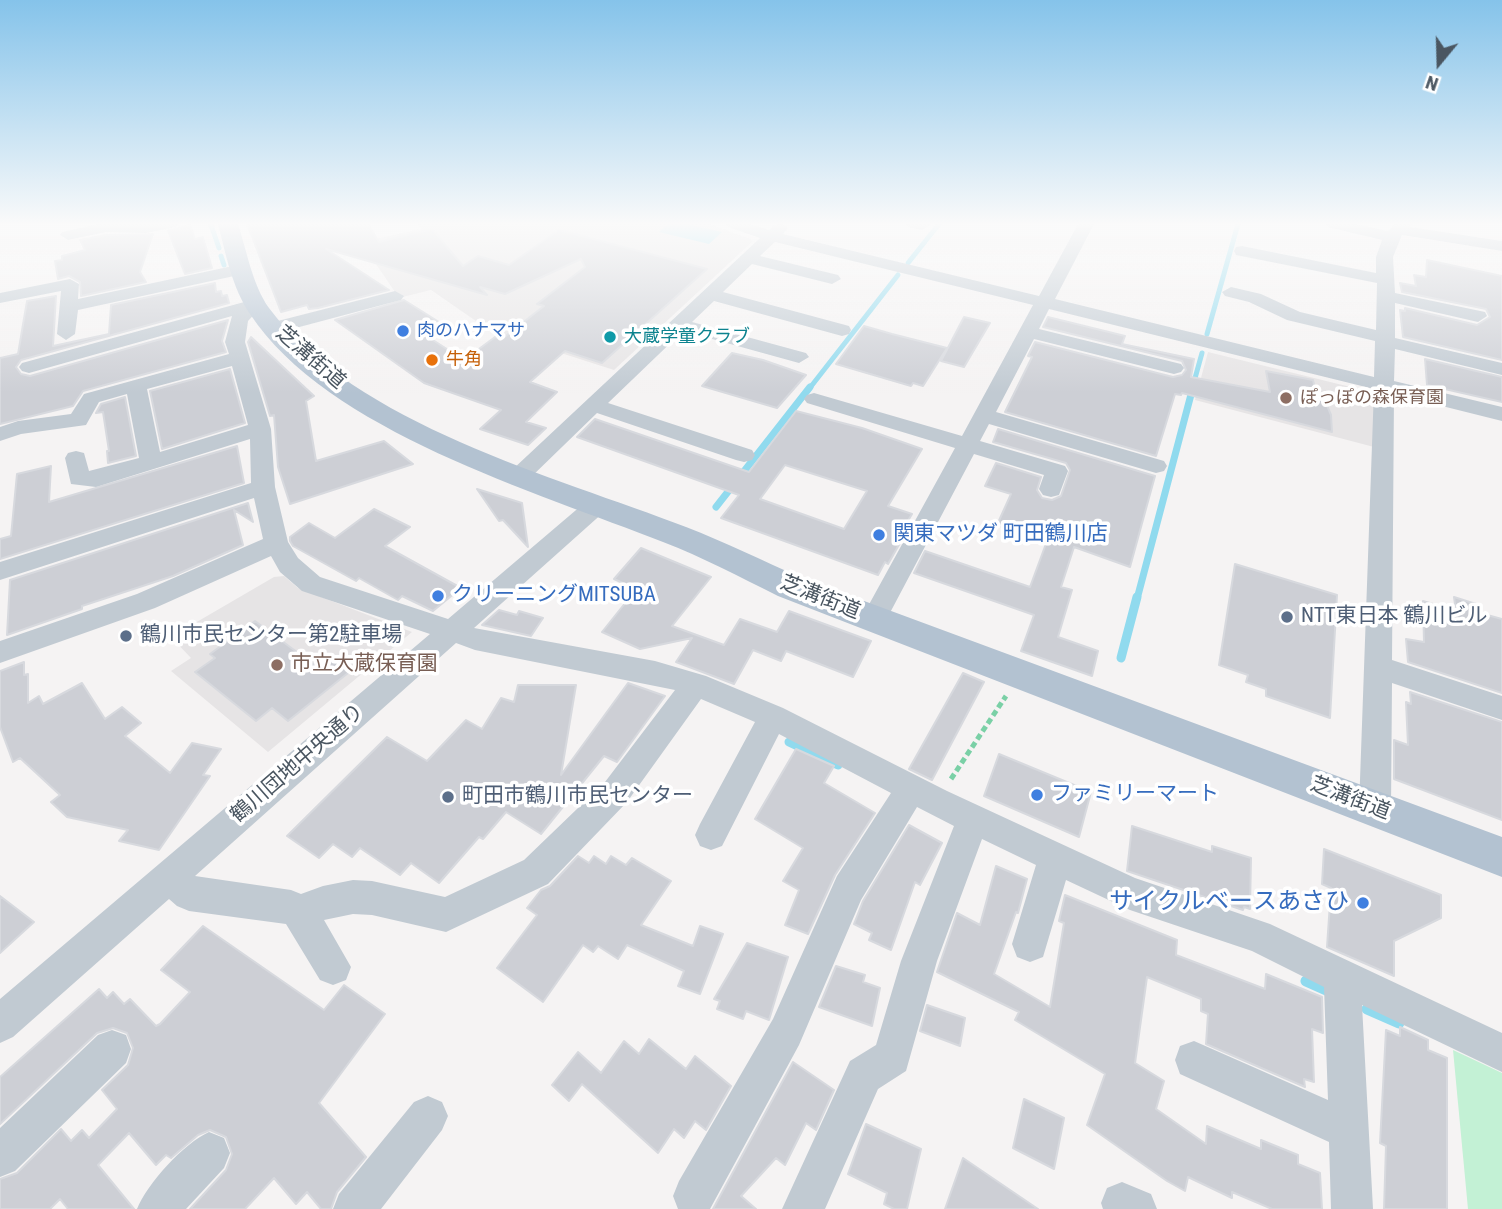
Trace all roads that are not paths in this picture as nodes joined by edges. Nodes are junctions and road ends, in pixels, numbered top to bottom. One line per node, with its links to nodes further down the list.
1 (189, 280): 15 (street)
2 (246, 280): 14 (main road, 芝溝街道)
3 (725, 280): 10 (street)
4 (964, 280): 13 (street)
5 (1056, 280): 13 (street)
6 (1356, 280): 8 (street)
7 (1385, 280): 8 (street)
8 (1386, 288): 16 (street); 22 (street)
9 (1231, 292): 22 (street)
10 (710, 295): 17 (street); 19 (street)
11 (395, 296): 18 (street)
12 (0, 298): 15 (street)
13 (1044, 302): 20 (street); 28 (street)
14 (255, 304): 18 (main road, 芝溝街道); 24 (street); 25 (street)
15 (69, 306): 21 (street)
16 (1478, 316)
17 (679, 324): 23 (street); 31 (street)
18 (273, 328): 41 (main road, 芝溝街道)
19 (842, 330)
20 (1028, 332): 26 (street); 33 (street)
21 (66, 334)
22 (1385, 340): 27 (street); 28 (street)
23 (799, 357)
24 (237, 358): 29 (street); 34 (street)
25 (29, 367)
26 (1174, 368)
27 (1502, 369)
28 (1385, 385): 32 (street); 50 (street)
29 (136, 386): 35 (street); 39 (street)
30 (814, 399): 36 (street)
31 (593, 405): 37 (street); 41 (street)
32 (1502, 414)
33 (984, 415): 36 (street); 40 (street)
34 (260, 429): 39 (street); 42 (street)
35 (0, 435)
36 (968, 444): 43 (street); 47 (street)
37 (744, 455)
38 (76, 458): 39 (street)
39 (151, 462)
40 (1156, 466)
41 (520, 475): 44 (main road, 芝溝街道)
42 (263, 487): 45 (street); 46 (street)
43 (1051, 489)
44 (597, 505): 47 (main road, 芝溝街道); 48 (street, 鶴川団地中央通り)
45 (276, 543): 48 (street); 49 (street)
46 (0, 572)
47 (874, 619): 55 (main road, 芝溝街道)
48 (452, 631): 51 (street); 60 (street, 鶴川団地中央通り)
49 (0, 652)
50 (1379, 667): 52 (street); 55 (street)
51 (696, 684): 53 (street); 61 (street)
52 (1502, 708)
53 (773, 717): 54 (street); 57 (street)
54 (924, 795): 56 (street); 73 (street)
55 (1375, 808): 58 (main road, 芝溝街道)
56 (973, 819): 59 (street); 76 (street)
57 (711, 835)
58 (1502, 857)
59 (1055, 858): 62 (street); 64 (street)
60 (170, 876): 61 (street); 65 (street, 鶴川団地中央通り)
61 (299, 912): 63 (street)
62 (1030, 944)
63 (333, 967)
64 (1342, 975): 67 (street); 70 (street)
65 (0, 1024)
66 (112, 1049): 72 (street)
67 (1502, 1053)
68 (1194, 1060): 70 (street)
69 (428, 1116): 75 (street)
70 (1348, 1130): 77 (street)
71 (209, 1153): 74 (street)
72 (0, 1156)
73 (694, 1196)
74 (158, 1209)
75 (354, 1209)
76 (803, 1209)
77 (1352, 1209)

